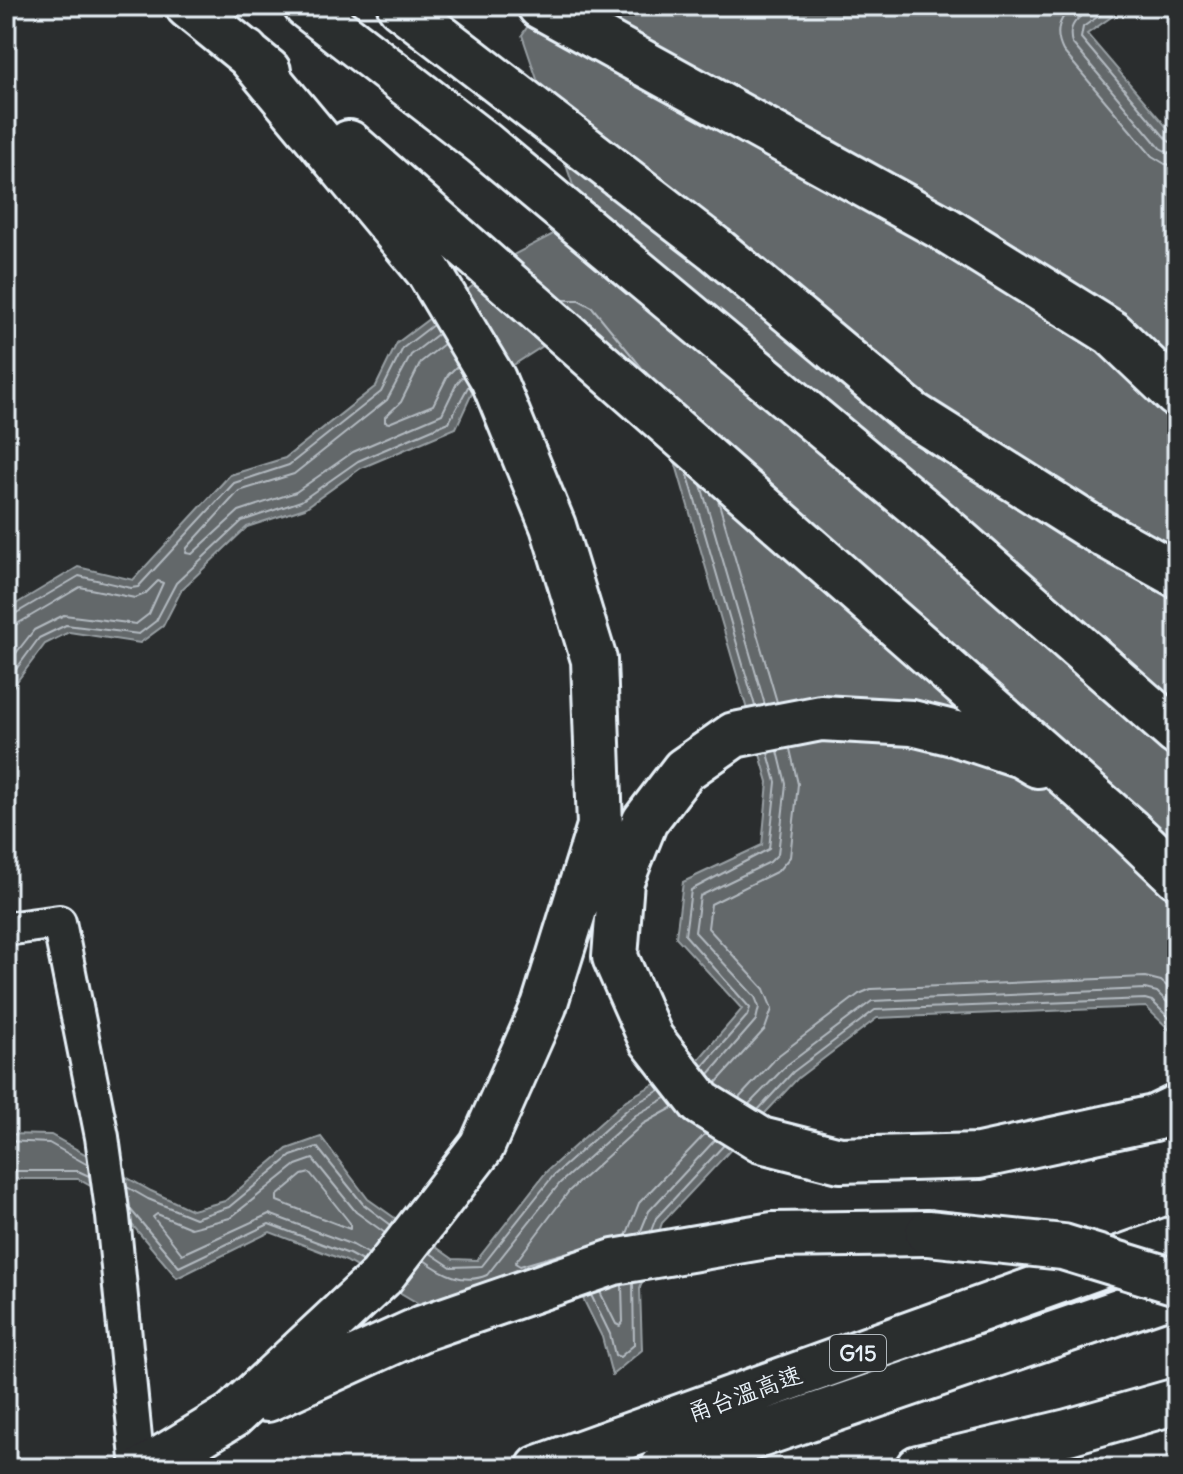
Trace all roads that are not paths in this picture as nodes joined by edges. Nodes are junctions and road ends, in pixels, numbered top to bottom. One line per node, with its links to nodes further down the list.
1 (188, 6): 5 (highway)
2 (306, 6): 8 (highway)
3 (400, 6): 7 (highway)
4 (540, 6): 6 (highway)
5 (246, 52): 9 (highway); 17 (highway)
6 (1177, 395)
7 (1177, 575)
8 (1177, 733)
9 (1089, 795): 10 (highway); 12 (highway)
10 (1177, 876)
11 (6, 929): 18 (street)
12 (1177, 1107)
13 (1177, 1238): 20 (highway, 甬台温高速 / G15)
14 (1177, 1282): 17 (highway, bridge)
15 (1177, 1292): 21 (highway, 甬台温高速 / G15)
16 (1177, 1401): 22 (highway)
17 (233, 1415): 19 (highway)
18 (138, 1468)
19 (146, 1468)
20 (539, 1468)
21 (663, 1468)
22 (918, 1468)

